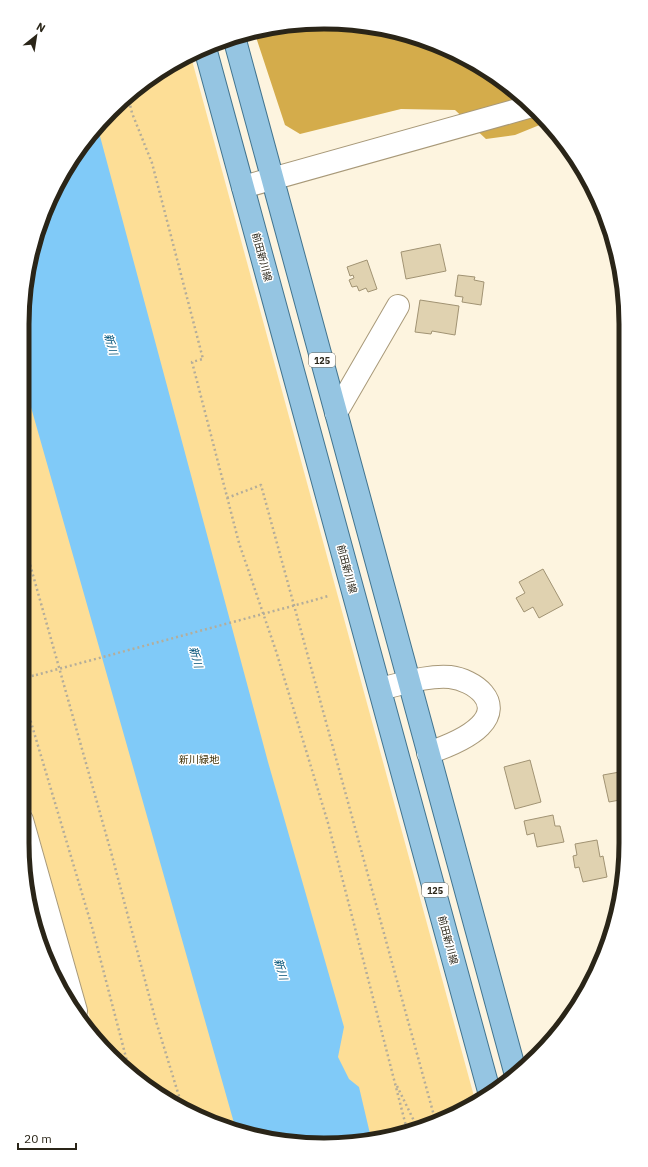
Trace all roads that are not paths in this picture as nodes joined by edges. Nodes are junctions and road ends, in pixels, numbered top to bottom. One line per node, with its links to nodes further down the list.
1 (236, 43): 4 (main road, 125)
2 (206, 53): 5 (main road, 前田新川線 / 125)
3 (525, 108): 4 (street)
4 (272, 179): 5 (street); 7 (main road, 125)
5 (243, 187): 9 (main road, 前田新川線 / 125)
6 (398, 306): 7 (street)
7 (336, 413): 8 (main road, 125)
8 (409, 682): 9 (street); 10 (main road, 125); 10 (street)
9 (380, 689): 15 (main road, 前田新川線 / 125)
10 (428, 753): 14 (main road, 125)
11 (30, 859): 12 (street)
12 (41, 915): 13 (street)
13 (67, 987)
14 (515, 1069)
15 (489, 1087)

